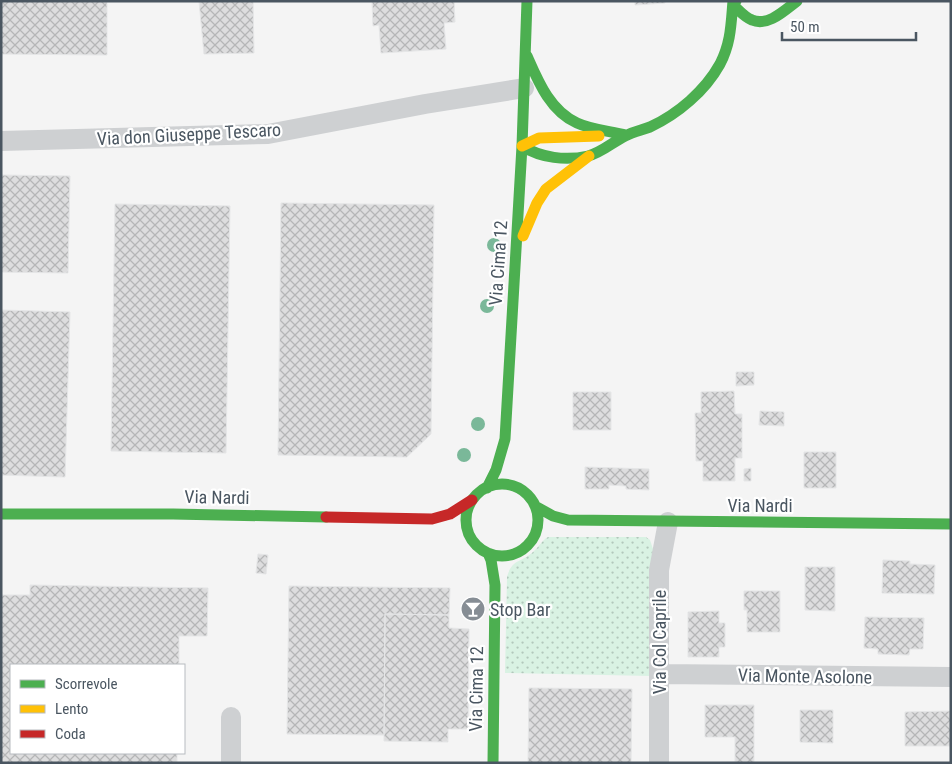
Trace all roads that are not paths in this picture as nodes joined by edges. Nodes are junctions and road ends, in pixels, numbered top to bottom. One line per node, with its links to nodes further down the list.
1 (527, 1): 4 (main road, Via Cima 12)
2 (797, 1): 3 (main road)
3 (734, 2): 6 (main road)
4 (526, 54): 5 (main road, Via Cima 12); 6 (main road)
5 (524, 88): 7 (street, Via don Giuseppe Tescaro); 8 (main road, Via Cima 12)
6 (626, 135): 8 (main road); 9 (main road)
7 (1, 141)
8 (522, 146): 9 (main road); 10 (main road, Via Cima 12)
9 (589, 156): 10 (main road)
10 (516, 251): 11 (main road, Via Cima 12)
11 (505, 439): 12 (main road); 14 (main road)
12 (510, 463)
13 (515, 478): 15 (main road)
14 (487, 488): 15 (main road); 16 (main road)
15 (521, 490): 17 (main road)
16 (472, 500): 19 (main road); 24 (main road)
17 (535, 506): 20 (main road); 23 (main road)
18 (1, 514): 19 (main road, Via Nardi)
19 (432, 519): 24 (main road)
20 (568, 520): 21 (main road, Via Nardi); 23 (main road)
21 (668, 522): 22 (main road, Via Nardi); 28 (street, Via Col Caprile)
22 (951, 524)
23 (534, 535): 26 (main road)
24 (470, 537): 25 (main road)
25 (488, 553): 26 (main road); 27 (main road, Via Cima 12)
26 (512, 555): 27 (main road)
27 (495, 585): 32 (main road, Via Cima 12)
28 (659, 674): 29 (street, Via Monte Asolone); 33 (street, Via Col Caprile)
29 (951, 677)
30 (231, 717): 31 (street)
31 (231, 763)
32 (493, 763)
33 (659, 763)

